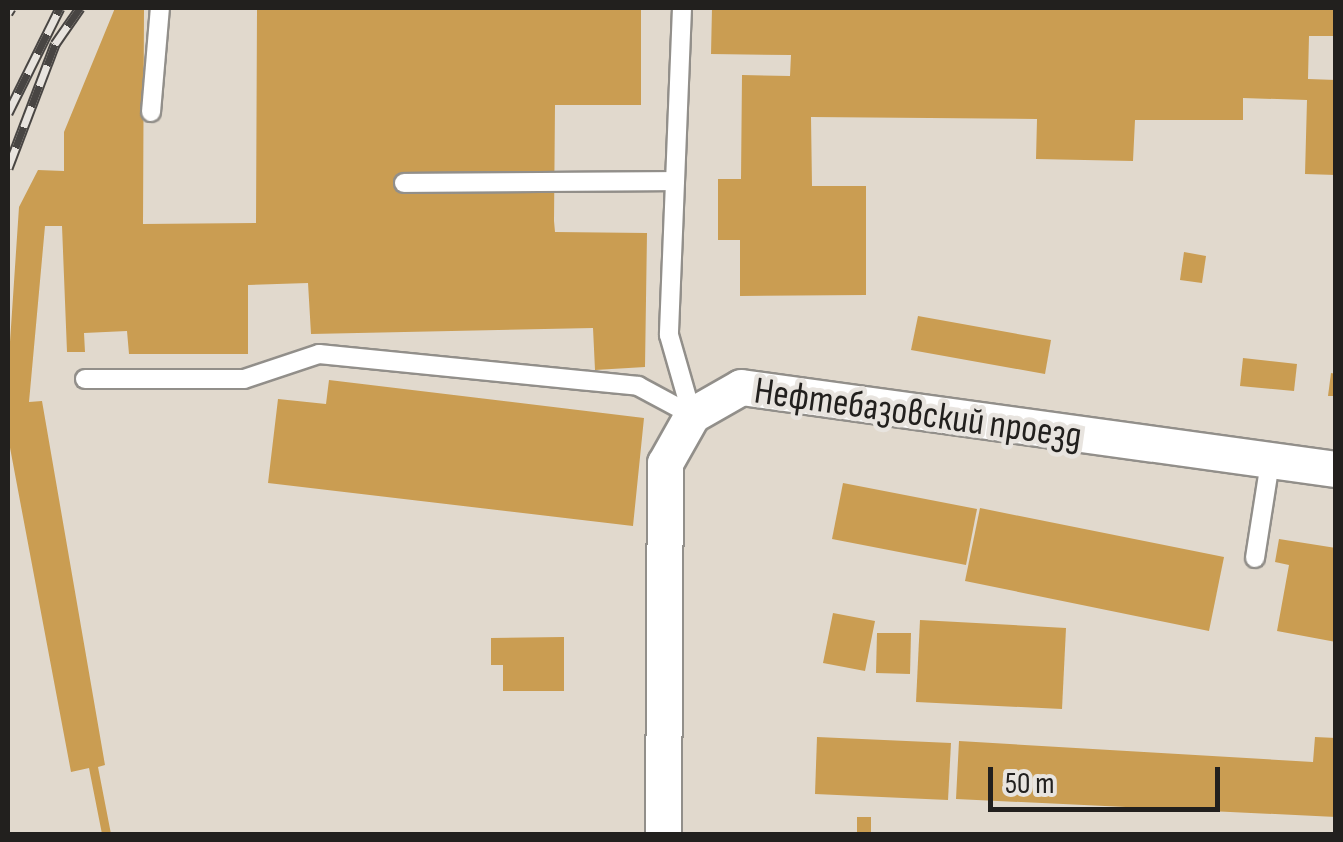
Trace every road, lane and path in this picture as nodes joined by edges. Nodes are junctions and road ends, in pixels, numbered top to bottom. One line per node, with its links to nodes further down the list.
1 (160, 8): 3 (lane)
2 (682, 8): 4 (lane)
3 (150, 112)
4 (675, 182): 5 (lane); 7 (lane)
5 (404, 183)
6 (85, 379): 7 (lane)
7 (692, 415): 8 (street, Нефтебазовский проезд); 11 (street)
8 (1270, 462): 9 (street, Нефтебазовский проезд); 10 (lane)
9 (1336, 469)
10 (1254, 558)
11 (663, 834)

